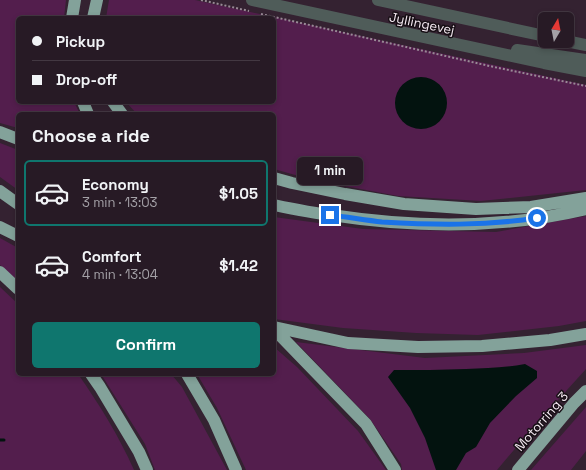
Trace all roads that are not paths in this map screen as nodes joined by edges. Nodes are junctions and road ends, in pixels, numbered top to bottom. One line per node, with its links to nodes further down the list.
1 (75, 0): 5 (highway)
2 (97, 0): 6 (highway)
3 (252, 0): 10 (street, Jyllingevej)
4 (378, 0): 7 (street, Jyllingevej)
5 (72, 16)
6 (93, 16)
7 (538, 34)
8 (574, 43): 9 (street)
9 (586, 45)
10 (480, 50): 11 (street); 12 (street, Jyllingevej)
11 (586, 60)
12 (586, 71)
13 (0, 132): 14 (highway)
14 (16, 138)
15 (276, 179): 17 (highway)
16 (0, 191): 18 (highway)
17 (586, 198)
18 (16, 203)
19 (276, 205): 20 (highway)
20 (586, 209)
21 (0, 227): 22 (highway)
22 (16, 235)
23 (0, 272): 24 (highway)
24 (16, 287)
25 (276, 328): 27 (highway)
26 (276, 330): 33 (highway)
27 (586, 334)
28 (92, 376): 31 (highway)
29 (188, 376): 32 (highway)
30 (586, 391): 34 (highway, Motorring 3)
31 (147, 470)
32 (236, 470)
33 (395, 470)
34 (518, 470)

